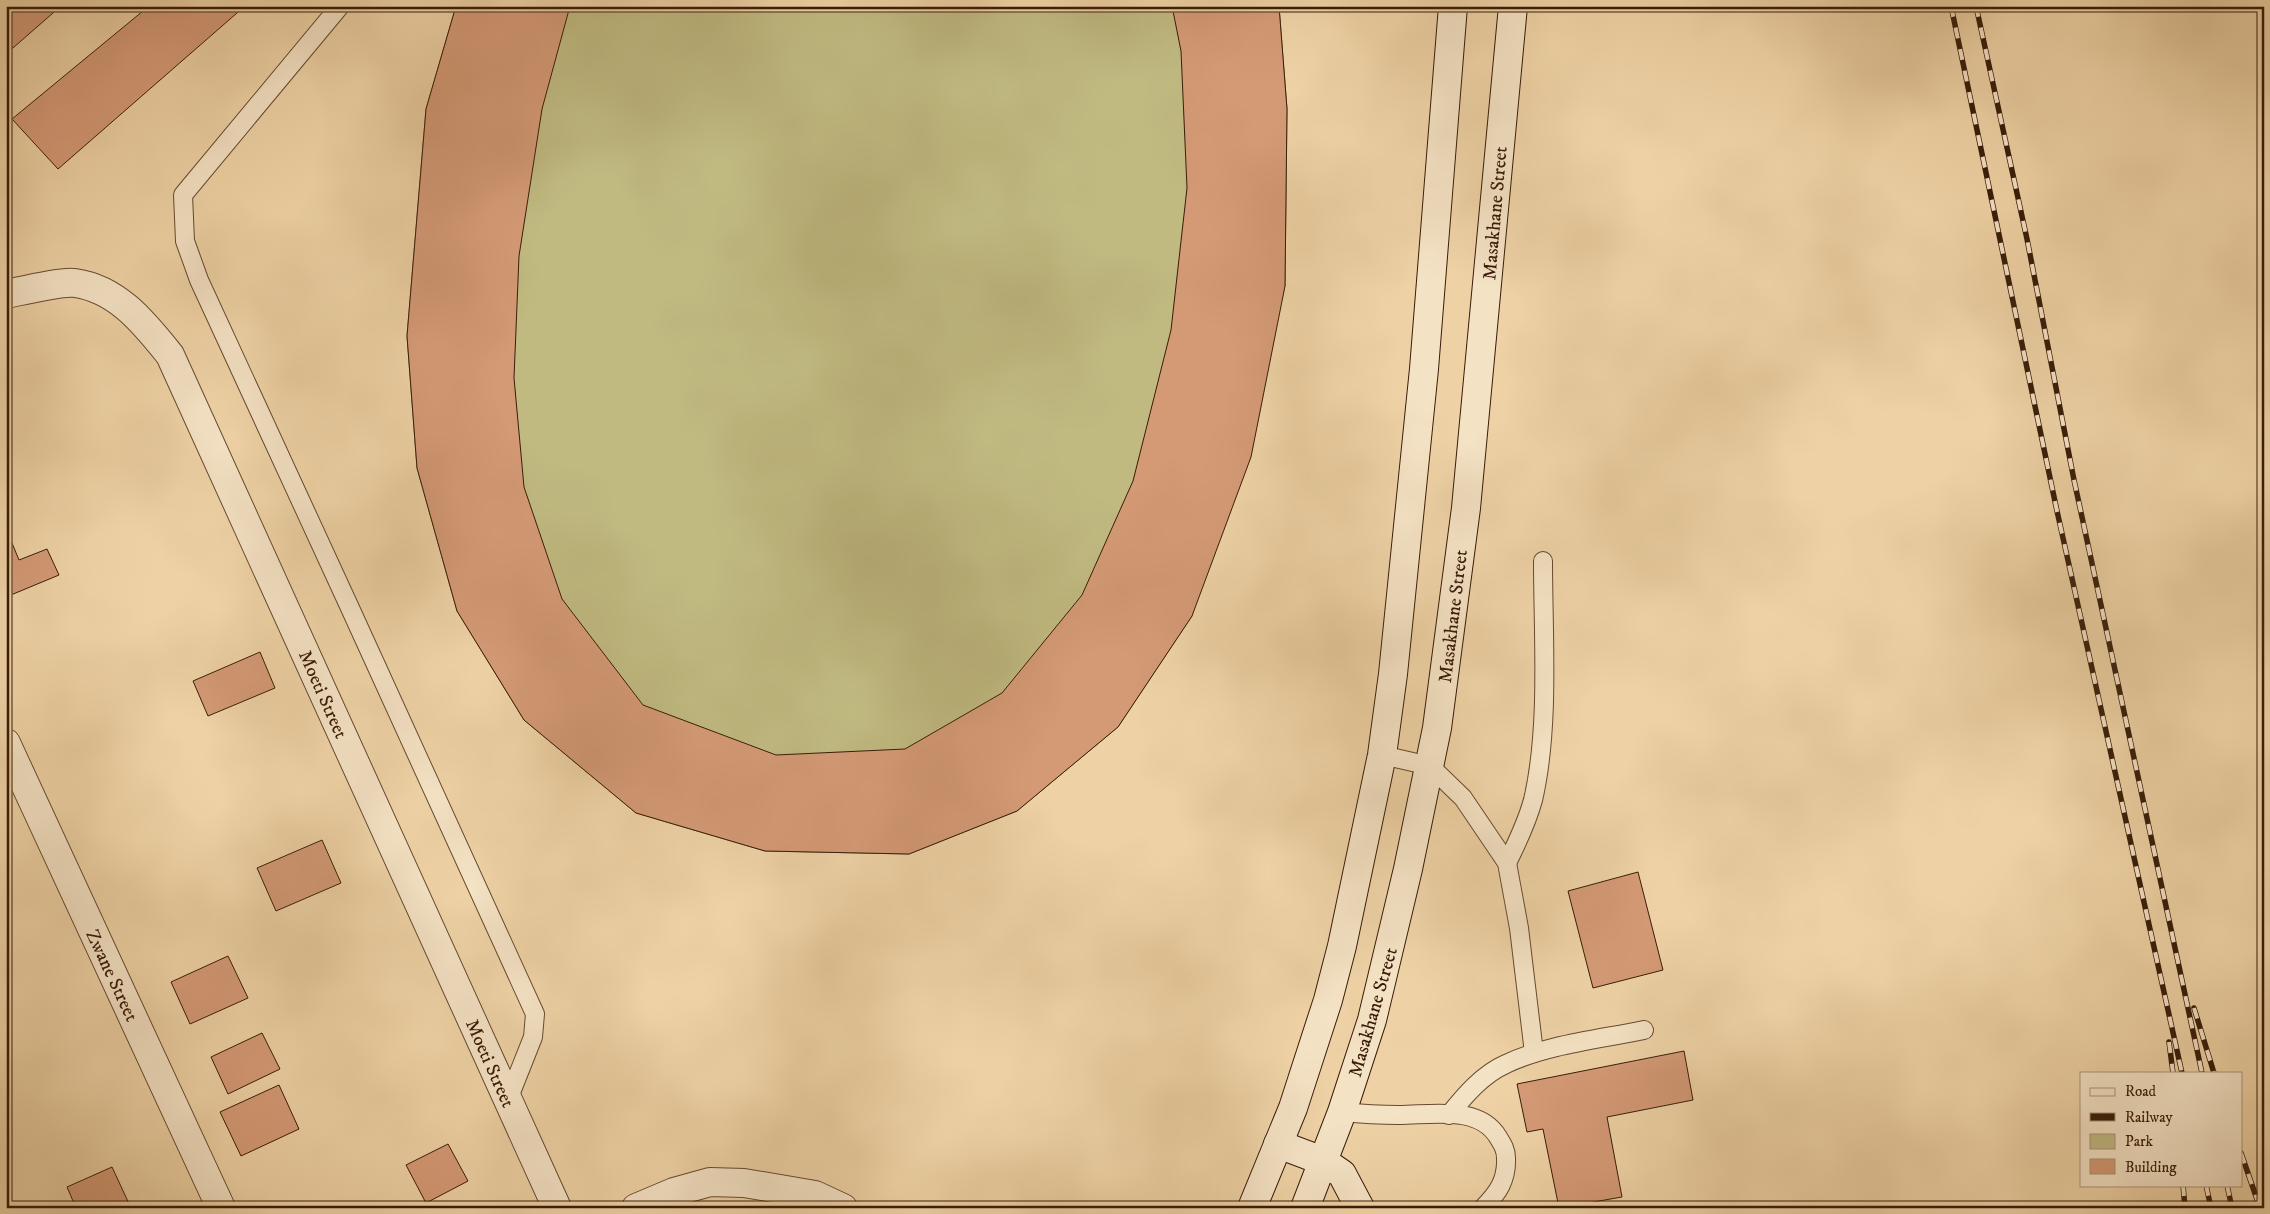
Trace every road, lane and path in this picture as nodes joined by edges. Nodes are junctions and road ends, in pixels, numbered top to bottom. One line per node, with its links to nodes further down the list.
1 (340, 6): 12 (lane)
2 (1453, 6): 7 (main road)
3 (1513, 6): 8 (main road, Masakhane Street)
4 (6, 294): 12 (main road, Moeti Street)
5 (1543, 561): 9 (lane)
6 (6, 743): 17 (main road, Zwane Street)
7 (1382, 755): 8 (lane); 15 (main road)
8 (1430, 766): 9 (lane); 13 (main road, Masakhane Street)
9 (1507, 863): 11 (lane)
10 (1644, 1030): 11 (lane)
11 (1534, 1053): 14 (lane)
12 (508, 1100): 18 (main road, Moeti Street)
13 (1342, 1112): 14 (lane); 16 (main road, Masakhane Street)
14 (1449, 1115): 24 (lane)
15 (1278, 1144): 16 (main road); 21 (main road)
16 (1323, 1161): 22 (main road, Masakhane Street); 23 (main road)
17 (221, 1208)
18 (557, 1208)
19 (636, 1208): 20 (main road)
20 (843, 1208)
21 (1252, 1208)
22 (1304, 1208)
23 (1360, 1208)
24 (1483, 1208)

